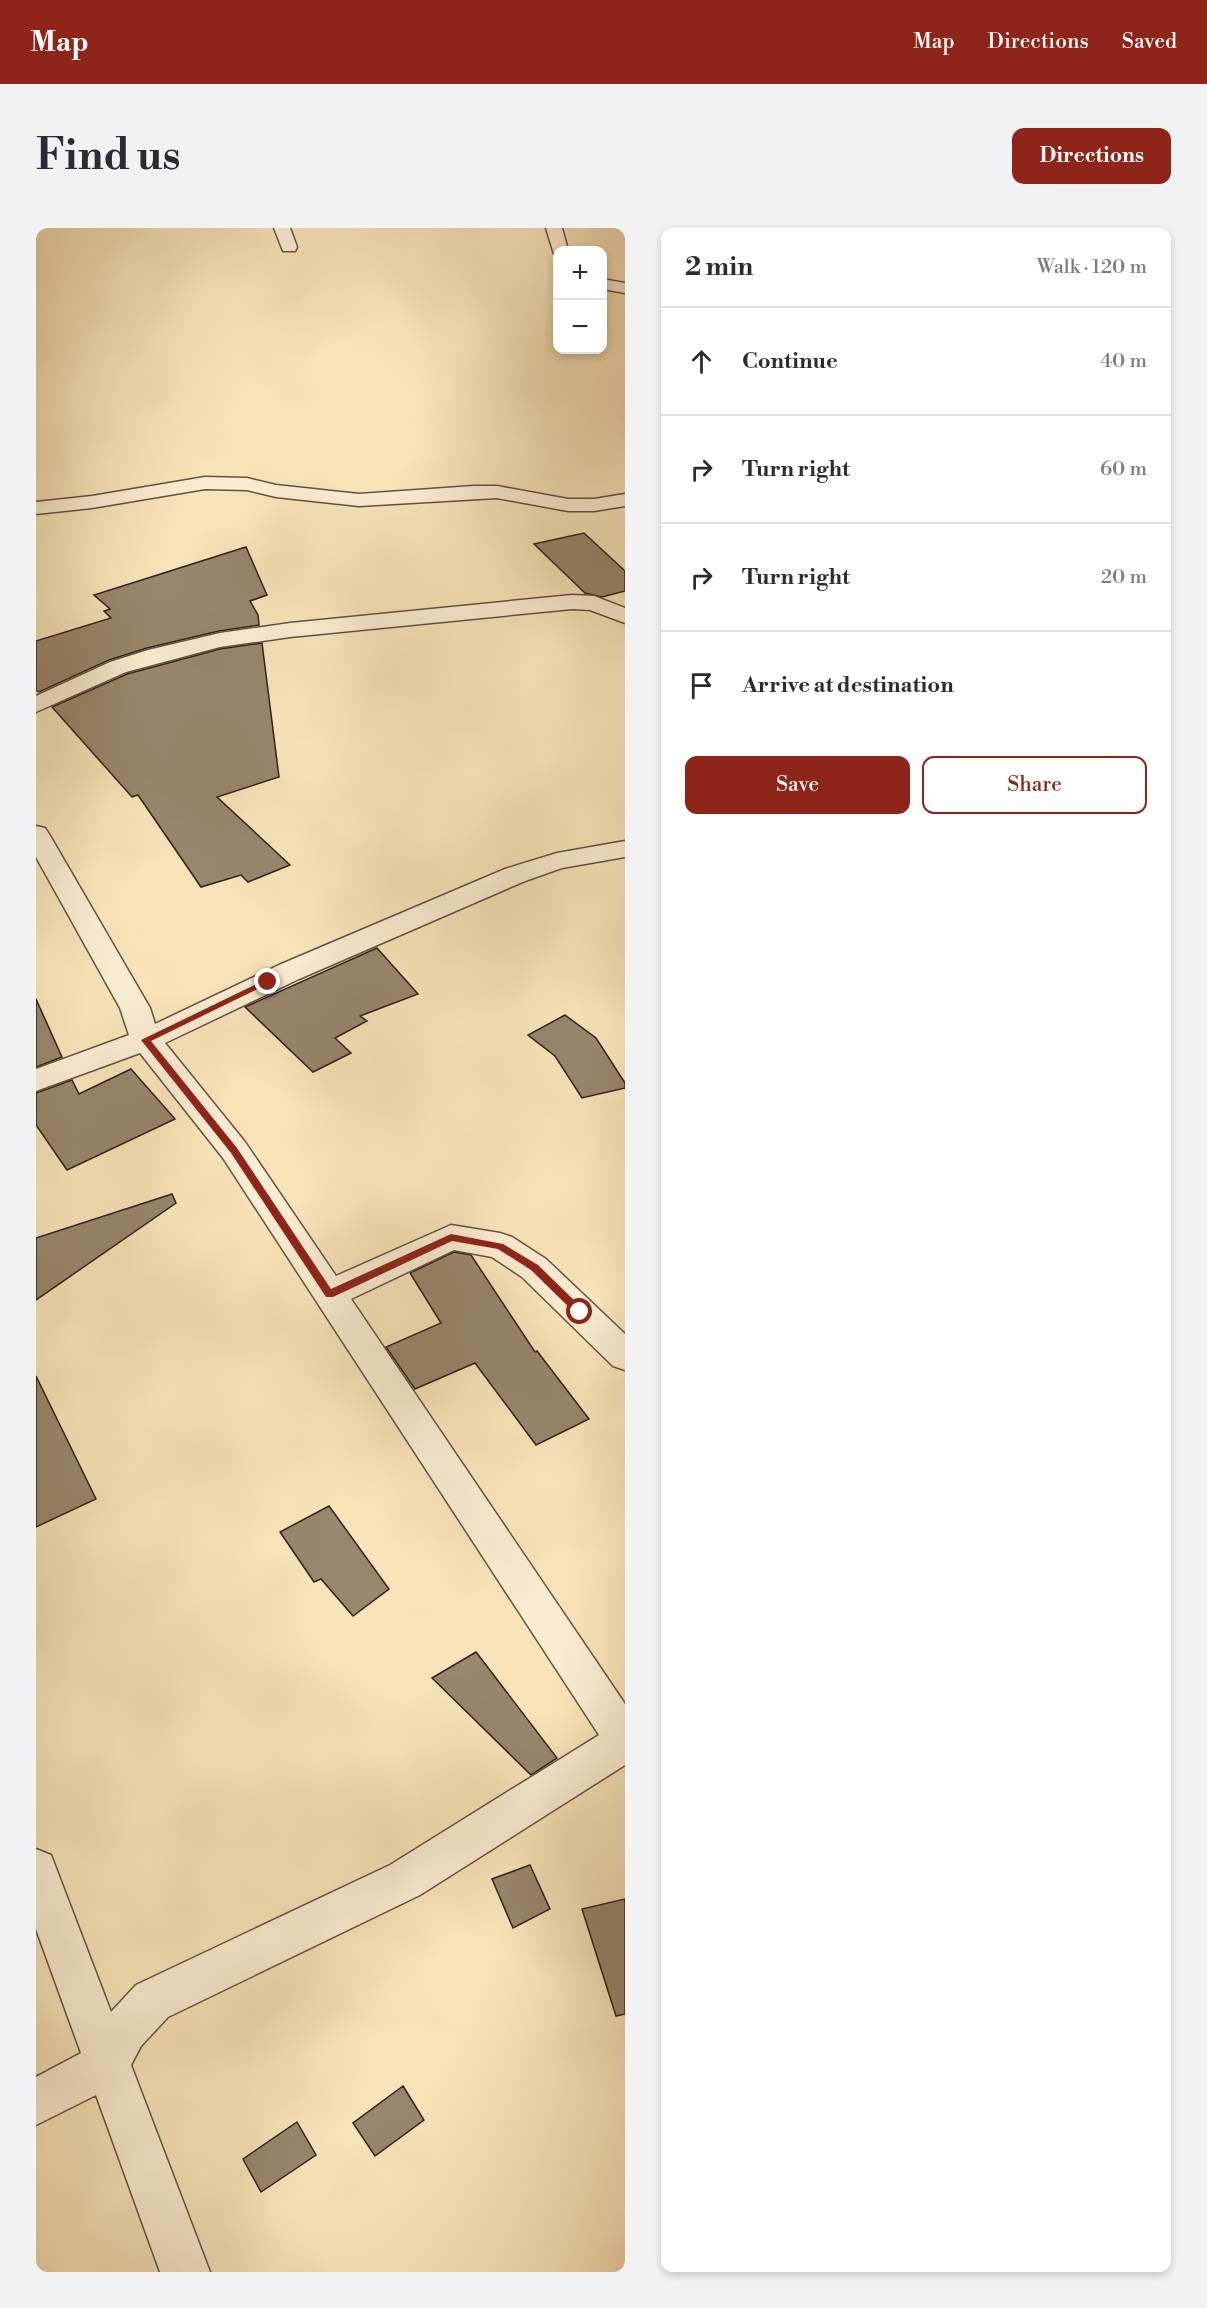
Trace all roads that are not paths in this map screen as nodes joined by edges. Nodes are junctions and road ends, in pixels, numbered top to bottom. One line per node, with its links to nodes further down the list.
1 (282, 228): 4 (street)
2 (554, 228): 3 (street)
3 (559, 246)
4 (289, 247)
5 (607, 285): 6 (street)
6 (625, 288)
7 (625, 500): 8 (street)
8 (36, 508)
9 (625, 616): 10 (street)
10 (36, 705)
11 (36, 834): 13 (street)
12 (625, 849): 13 (street)
13 (146, 1040): 14 (street); 15 (street)
14 (36, 1080)
15 (329, 1294): 16 (street); 17 (street)
16 (625, 1356)
17 (625, 1740): 19 (street)
18 (36, 1870): 19 (street)
19 (108, 2063): 20 (street); 21 (street)
20 (36, 2102)
21 (185, 2272)

